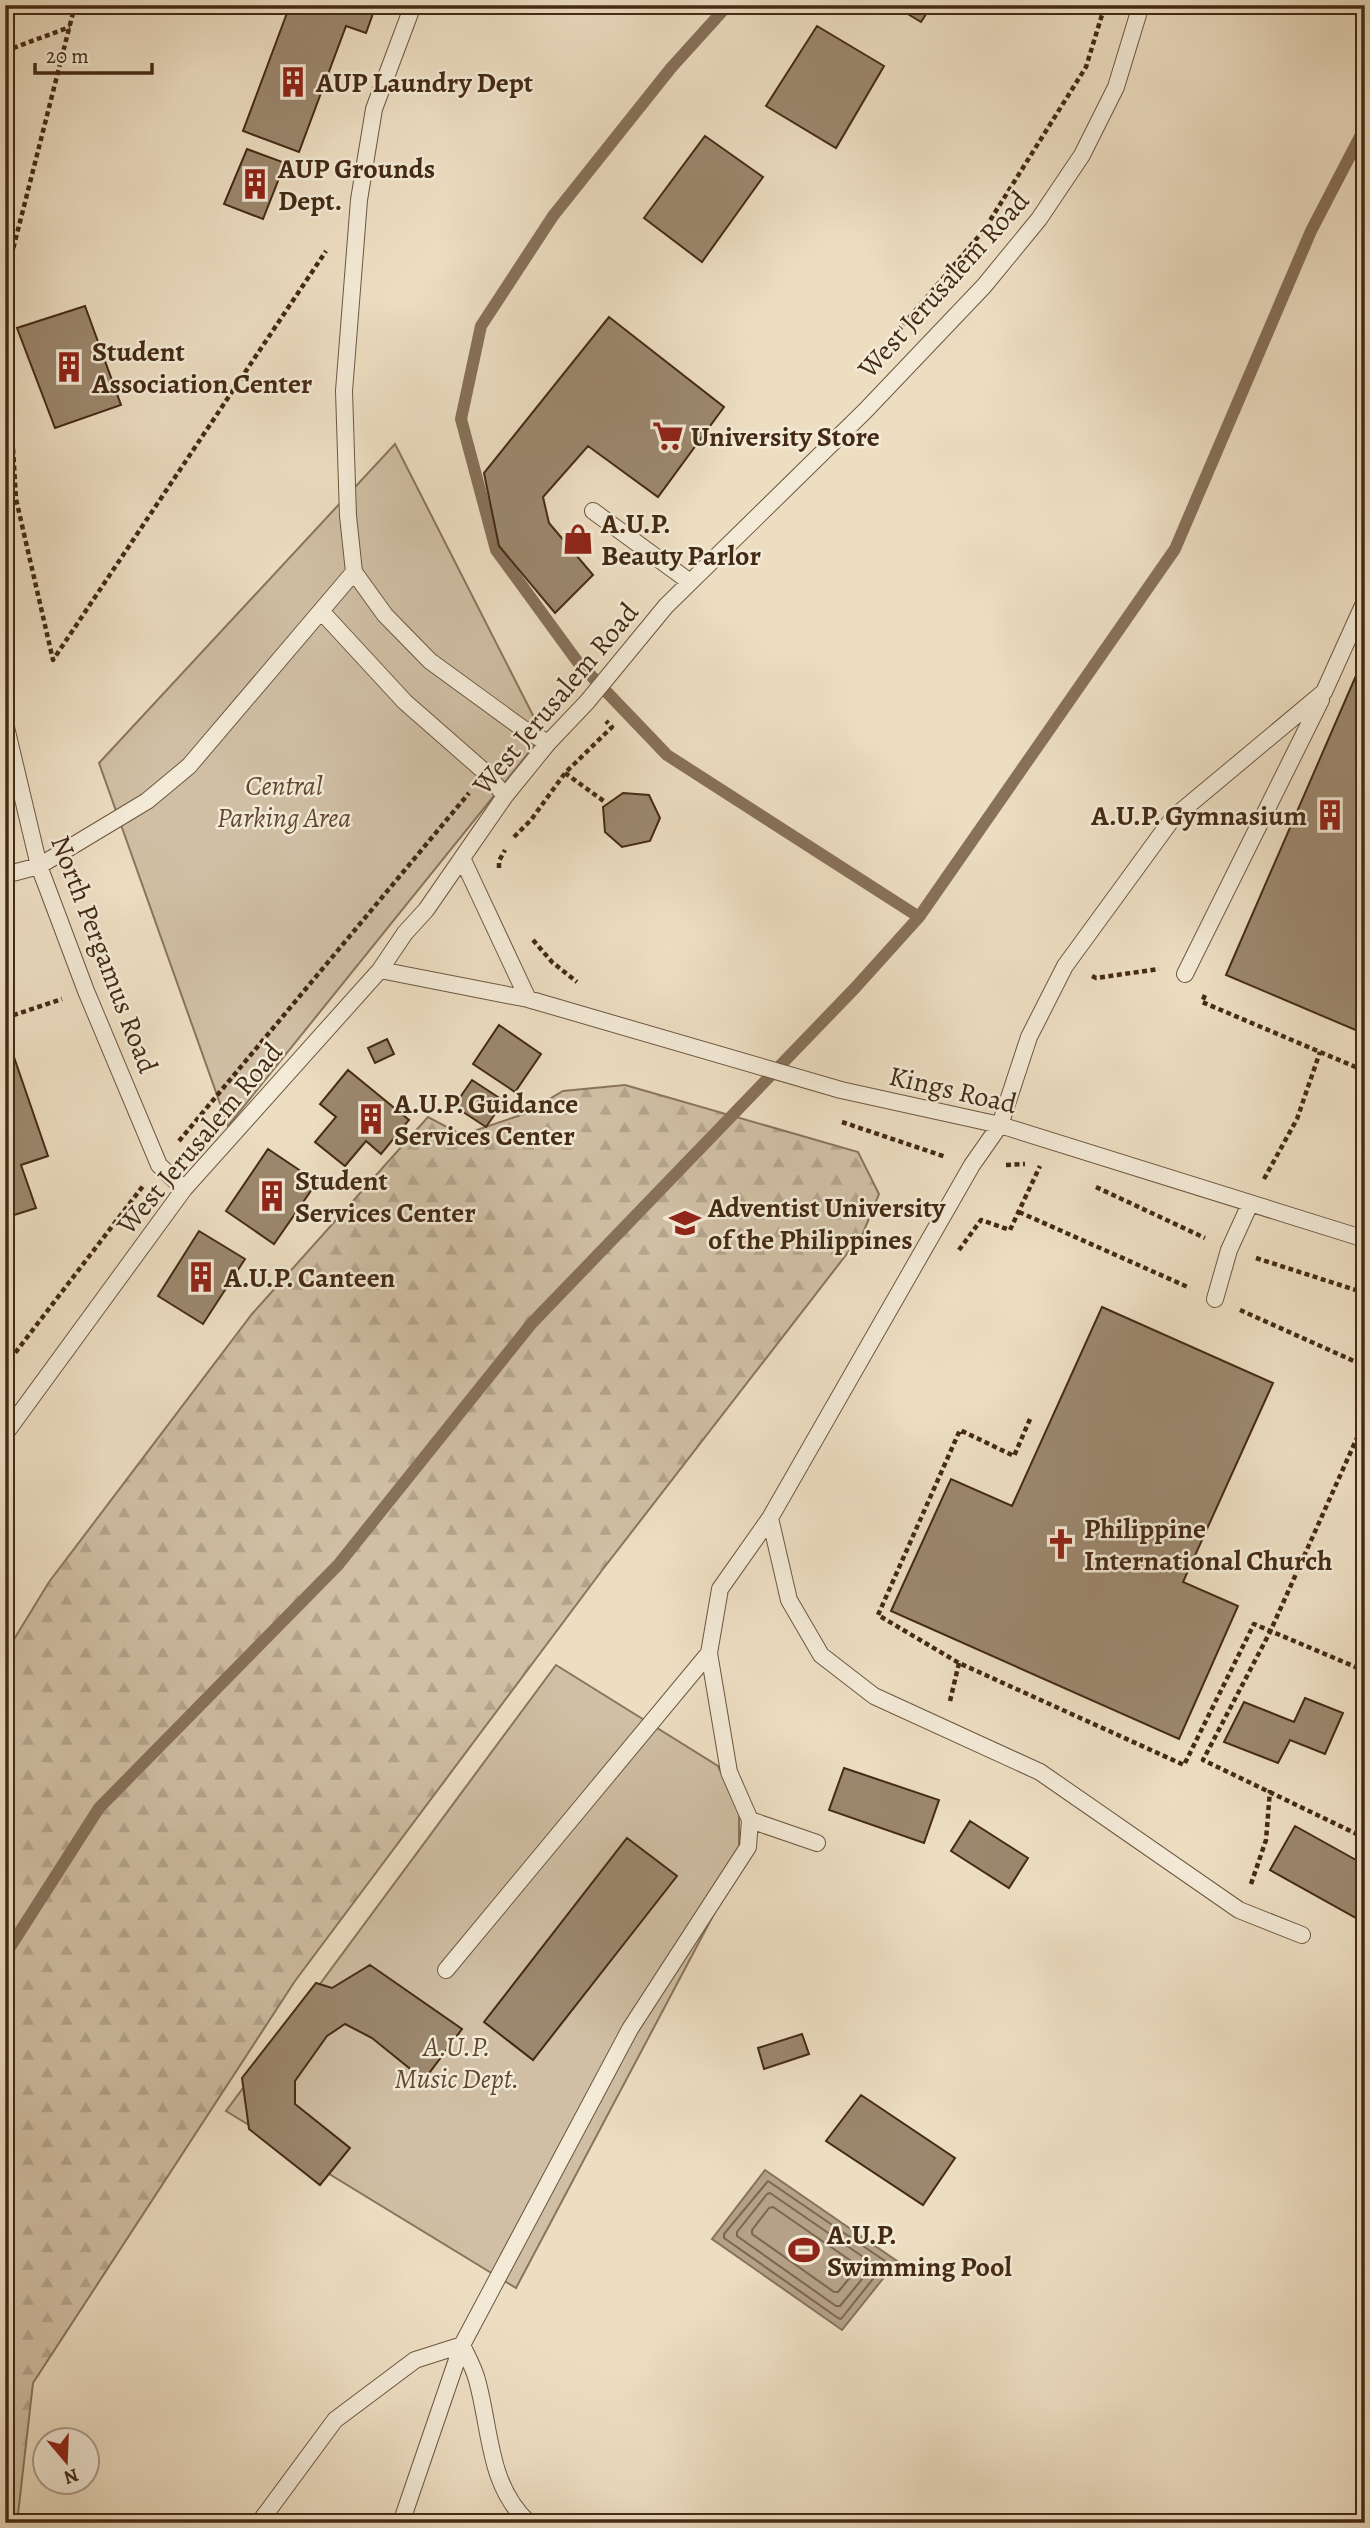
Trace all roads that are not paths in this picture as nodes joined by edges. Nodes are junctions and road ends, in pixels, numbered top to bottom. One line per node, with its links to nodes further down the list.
1 (412, 5): 4 (lane)
2 (1141, 5): 5 (lane, West Jerusalem Road)
3 (593, 511): 5 (lane)
4 (354, 572): 7 (lane); 10 (lane)
5 (690, 582): 10 (lane, West Jerusalem Road)
6 (1365, 601): 8 (lane)
7 (321, 611): 11 (lane); 13 (lane)
8 (1324, 692): 16 (lane); 18 (lane)
9 (5, 724): 13 (lane, North Pergamus Road)
10 (548, 743): 11 (lane, West Jerusalem Road)
11 (505, 796): 12 (lane, West Jerusalem Road)
12 (462, 858): 15 (lane, West Jerusalem Road); 17 (lane)
13 (39, 866): 14 (lane); 19 (lane, North Pergamus Road)
14 (5, 876)
15 (380, 970): 17 (lane, Kings Road); 19 (lane, West Jerusalem Road)
16 (1185, 974)
17 (528, 999): 18 (lane, Kings Road)
18 (1000, 1125): 20 (lane, Kings Road); 24 (lane)
19 (184, 1189): 23 (lane, West Jerusalem Road)
20 (1250, 1204): 21 (lane, Kings Road); 22 (lane)
21 (1365, 1238)
22 (1215, 1299)
23 (5, 1434)
24 (770, 1518): 25 (lane); 28 (lane)
25 (709, 1653): 26 (lane); 29 (lane)
26 (750, 1819): 27 (lane); 30 (lane)
27 (817, 1843)
28 (1302, 1935)
29 (446, 1970)
30 (462, 2345): 31 (lane); 32 (lane); 33 (lane)
31 (259, 2523)
32 (401, 2523)
33 (529, 2523)

